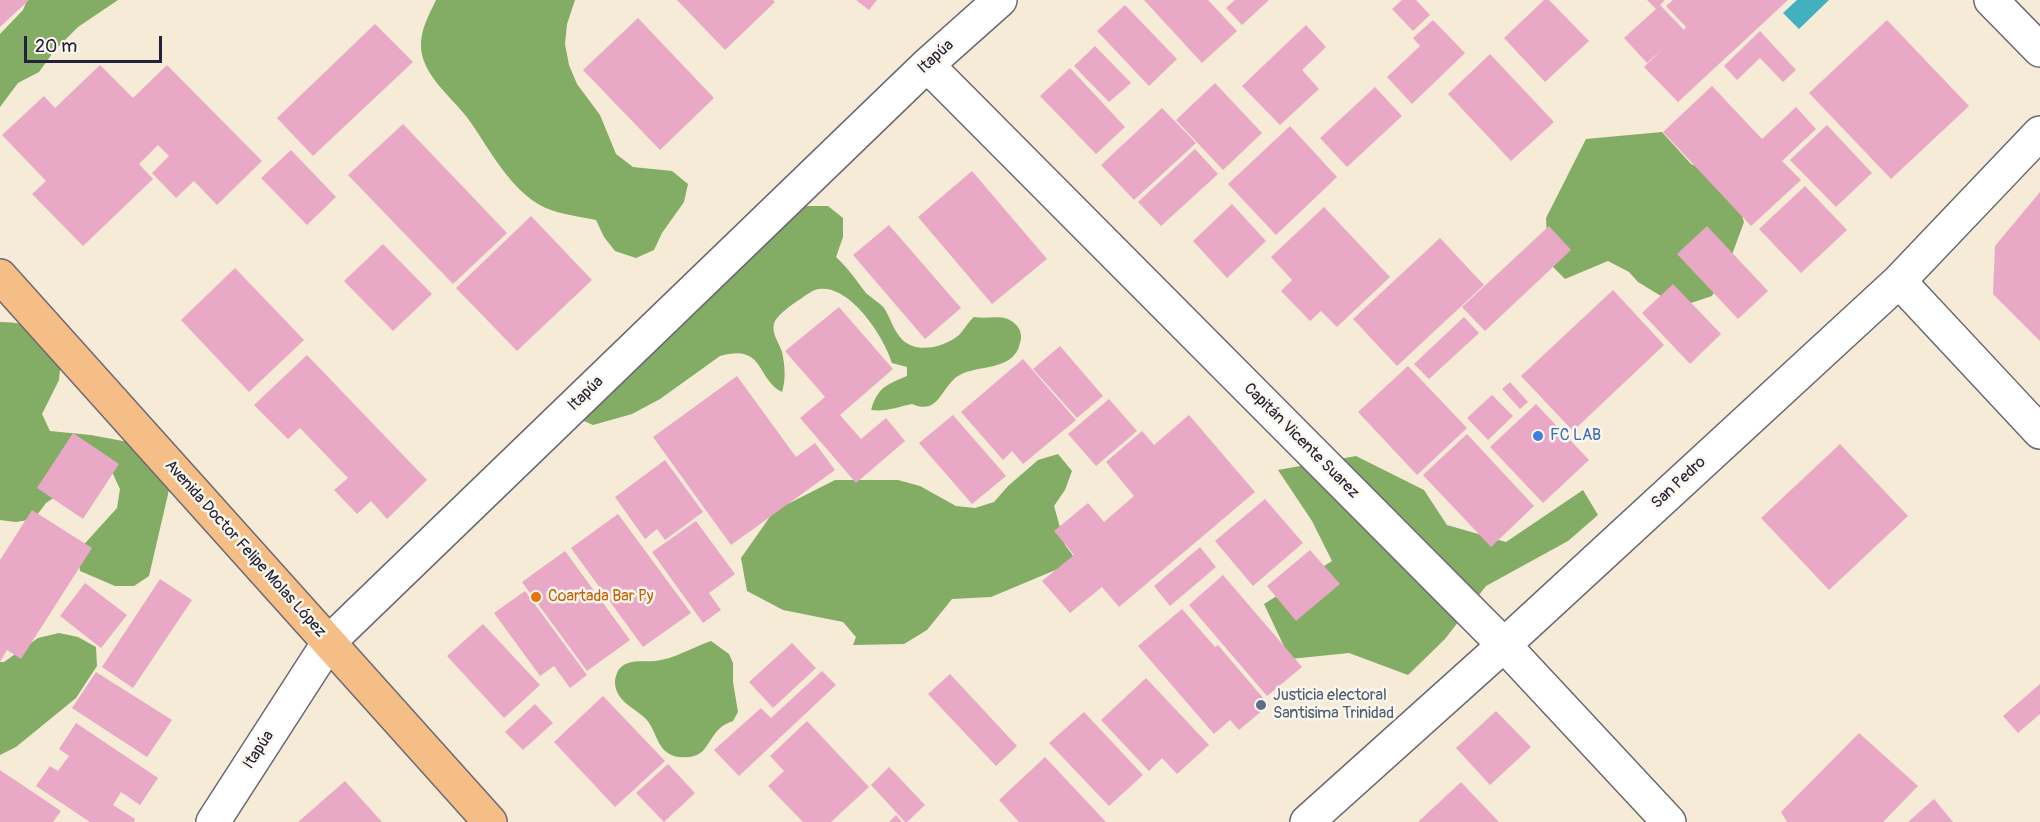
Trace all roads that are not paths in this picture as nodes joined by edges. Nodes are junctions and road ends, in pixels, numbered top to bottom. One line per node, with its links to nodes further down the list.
1 (1000, 0): 4 (street, Itapúa)
2 (1991, 0): 3 (street)
3 (2040, 50)
4 (927, 65): 9 (street, Itapúa); 10 (street, Capitán Vicente Suarez)
5 (2040, 133): 7 (street, San Pedro)
6 (0, 276): 9 (main road, Avenida Doctor Felipe Molas López)
7 (1899, 281): 8 (street); 10 (street, San Pedro)
8 (2040, 432)
9 (329, 642): 11 (street, Itapúa); 12 (main road, Avenida Doctor Felipe Molas López)
10 (1504, 645): 13 (street, San Pedro); 14 (street, Capitán Vicente Suarez)
11 (213, 822)
12 (490, 822)
13 (1307, 822)
14 (1670, 822)

